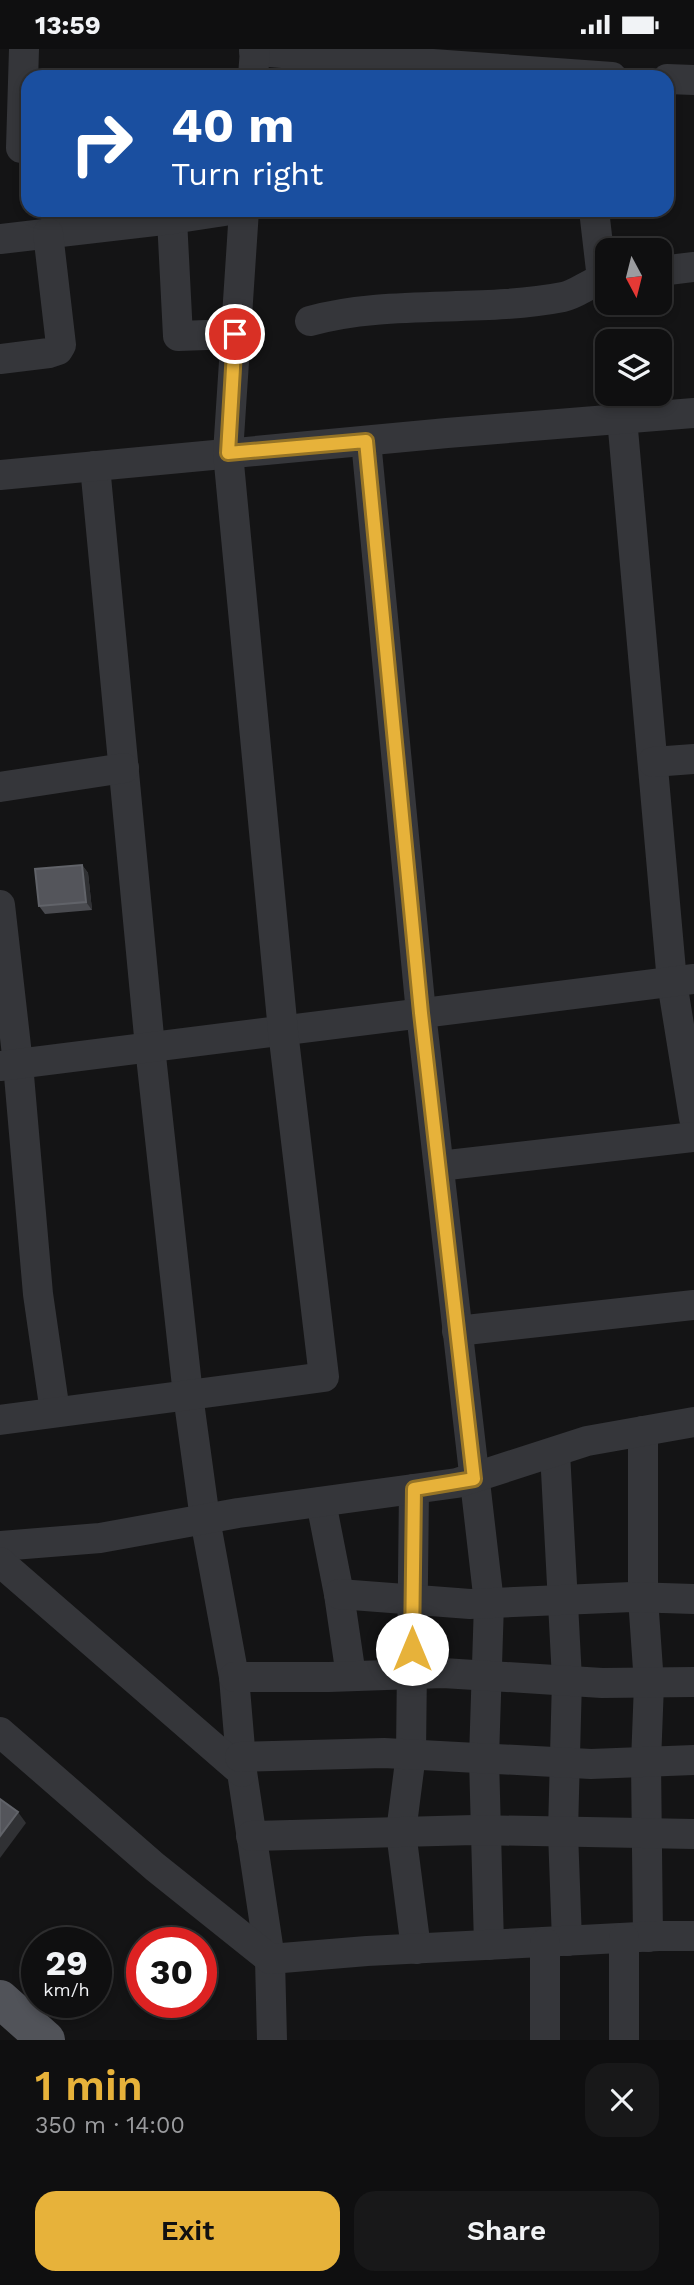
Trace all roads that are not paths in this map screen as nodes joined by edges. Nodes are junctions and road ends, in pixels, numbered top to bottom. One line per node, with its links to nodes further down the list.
1 (24, 49): 4 (street)
2 (254, 59): 3 (street)
3 (580, 67)
4 (22, 70)
5 (674, 79): 6 (street)
6 (694, 80)
7 (21, 86): 8 (street)
8 (16, 147)
9 (185, 217): 12 (street)
10 (243, 217): 20 (street)
11 (595, 217): 14 (street)
12 (172, 219): 13 (street); 20 (street)
13 (48, 233): 15 (street); 21 (street)
14 (598, 238)
15 (0, 239)
16 (694, 267): 17 (street)
17 (672, 270)
18 (595, 284): 19 (street)
19 (310, 321)
20 (235, 334): 25 (street)
21 (0, 359)
22 (694, 413): 23 (street)
23 (622, 418): 24 (street); 29 (street)
24 (366, 441): 25 (street); 34 (street)
25 (228, 453): 26 (street); 35 (street)
26 (95, 466): 27 (street); 30 (street)
27 (0, 475)
28 (694, 758): 29 (street)
29 (653, 762): 33 (street)
30 (124, 768): 31 (street); 36 (street)
31 (0, 787)
32 (0, 905): 37 (street)
33 (683, 981): 34 (street); 38 (street)
34 (421, 1013): 35 (street); 40 (street)
35 (283, 1031): 36 (street); 43 (street)
36 (150, 1047): 37 (street); 43 (street)
37 (9, 1065): 44 (street)
38 (694, 1118)
39 (694, 1137): 40 (street)
40 (439, 1165): 42 (street)
41 (694, 1305): 42 (street)
42 (457, 1331): 49 (street)
43 (188, 1395): 44 (street); 52 (street)
44 (55, 1412): 45 (street)
45 (0, 1420)
46 (694, 1422): 47 (street)
47 (643, 1431): 48 (street); 56 (street)
48 (555, 1452): 49 (street); 59 (street)
49 (474, 1479): 50 (street); 60 (street)
50 (414, 1489): 51 (street); 58 (street)
51 (321, 1501): 52 (street); 55 (street)
52 (205, 1519): 53 (street); 63 (street)
53 (0, 1546)
54 (0, 1562): 74 (street)
55 (339, 1594): 58 (street); 64 (street)
56 (643, 1598): 57 (street); 59 (street); 67 (street)
57 (694, 1599)
58 (412, 1600): 60 (street); 61 (street)
59 (563, 1601): 60 (street); 65 (street)
60 (489, 1603): 62 (street)
61 (413, 1674): 62 (street); 64 (street); 69 (street)
62 (488, 1675): 65 (street); 70 (street)
63 (234, 1677): 64 (street); 74 (street)
64 (351, 1677)
65 (567, 1679): 67 (street); 73 (street)
66 (694, 1682): 67 (street)
67 (649, 1683): 72 (street)
68 (0, 1732): 86 (street)
69 (411, 1754): 70 (street); 74 (street); 76 (street)
70 (484, 1758): 73 (street); 75 (street)
71 (694, 1760): 72 (street)
72 (646, 1762): 73 (street); 78 (street)
73 (563, 1763): 77 (street)
74 (241, 1765): 80 (street)
75 (487, 1830): 76 (street); 77 (street); 84 (street)
76 (401, 1832): 80 (street); 85 (street)
77 (563, 1832): 78 (street); 83 (street)
78 (647, 1833): 79 (street); 82 (street)
79 (694, 1834)
80 (251, 1836): 86 (street)
81 (694, 1936): 82 (street)
82 (636, 1938): 83 (street); 91 (street)
83 (556, 1942): 84 (street); 90 (street)
84 (489, 1945): 85 (street)
85 (415, 1949): 86 (street)
86 (270, 1959): 89 (street)
87 (0, 1999): 88 (main road)
88 (47, 2040)
89 (272, 2040)
90 (545, 2040)
91 (624, 2040)

